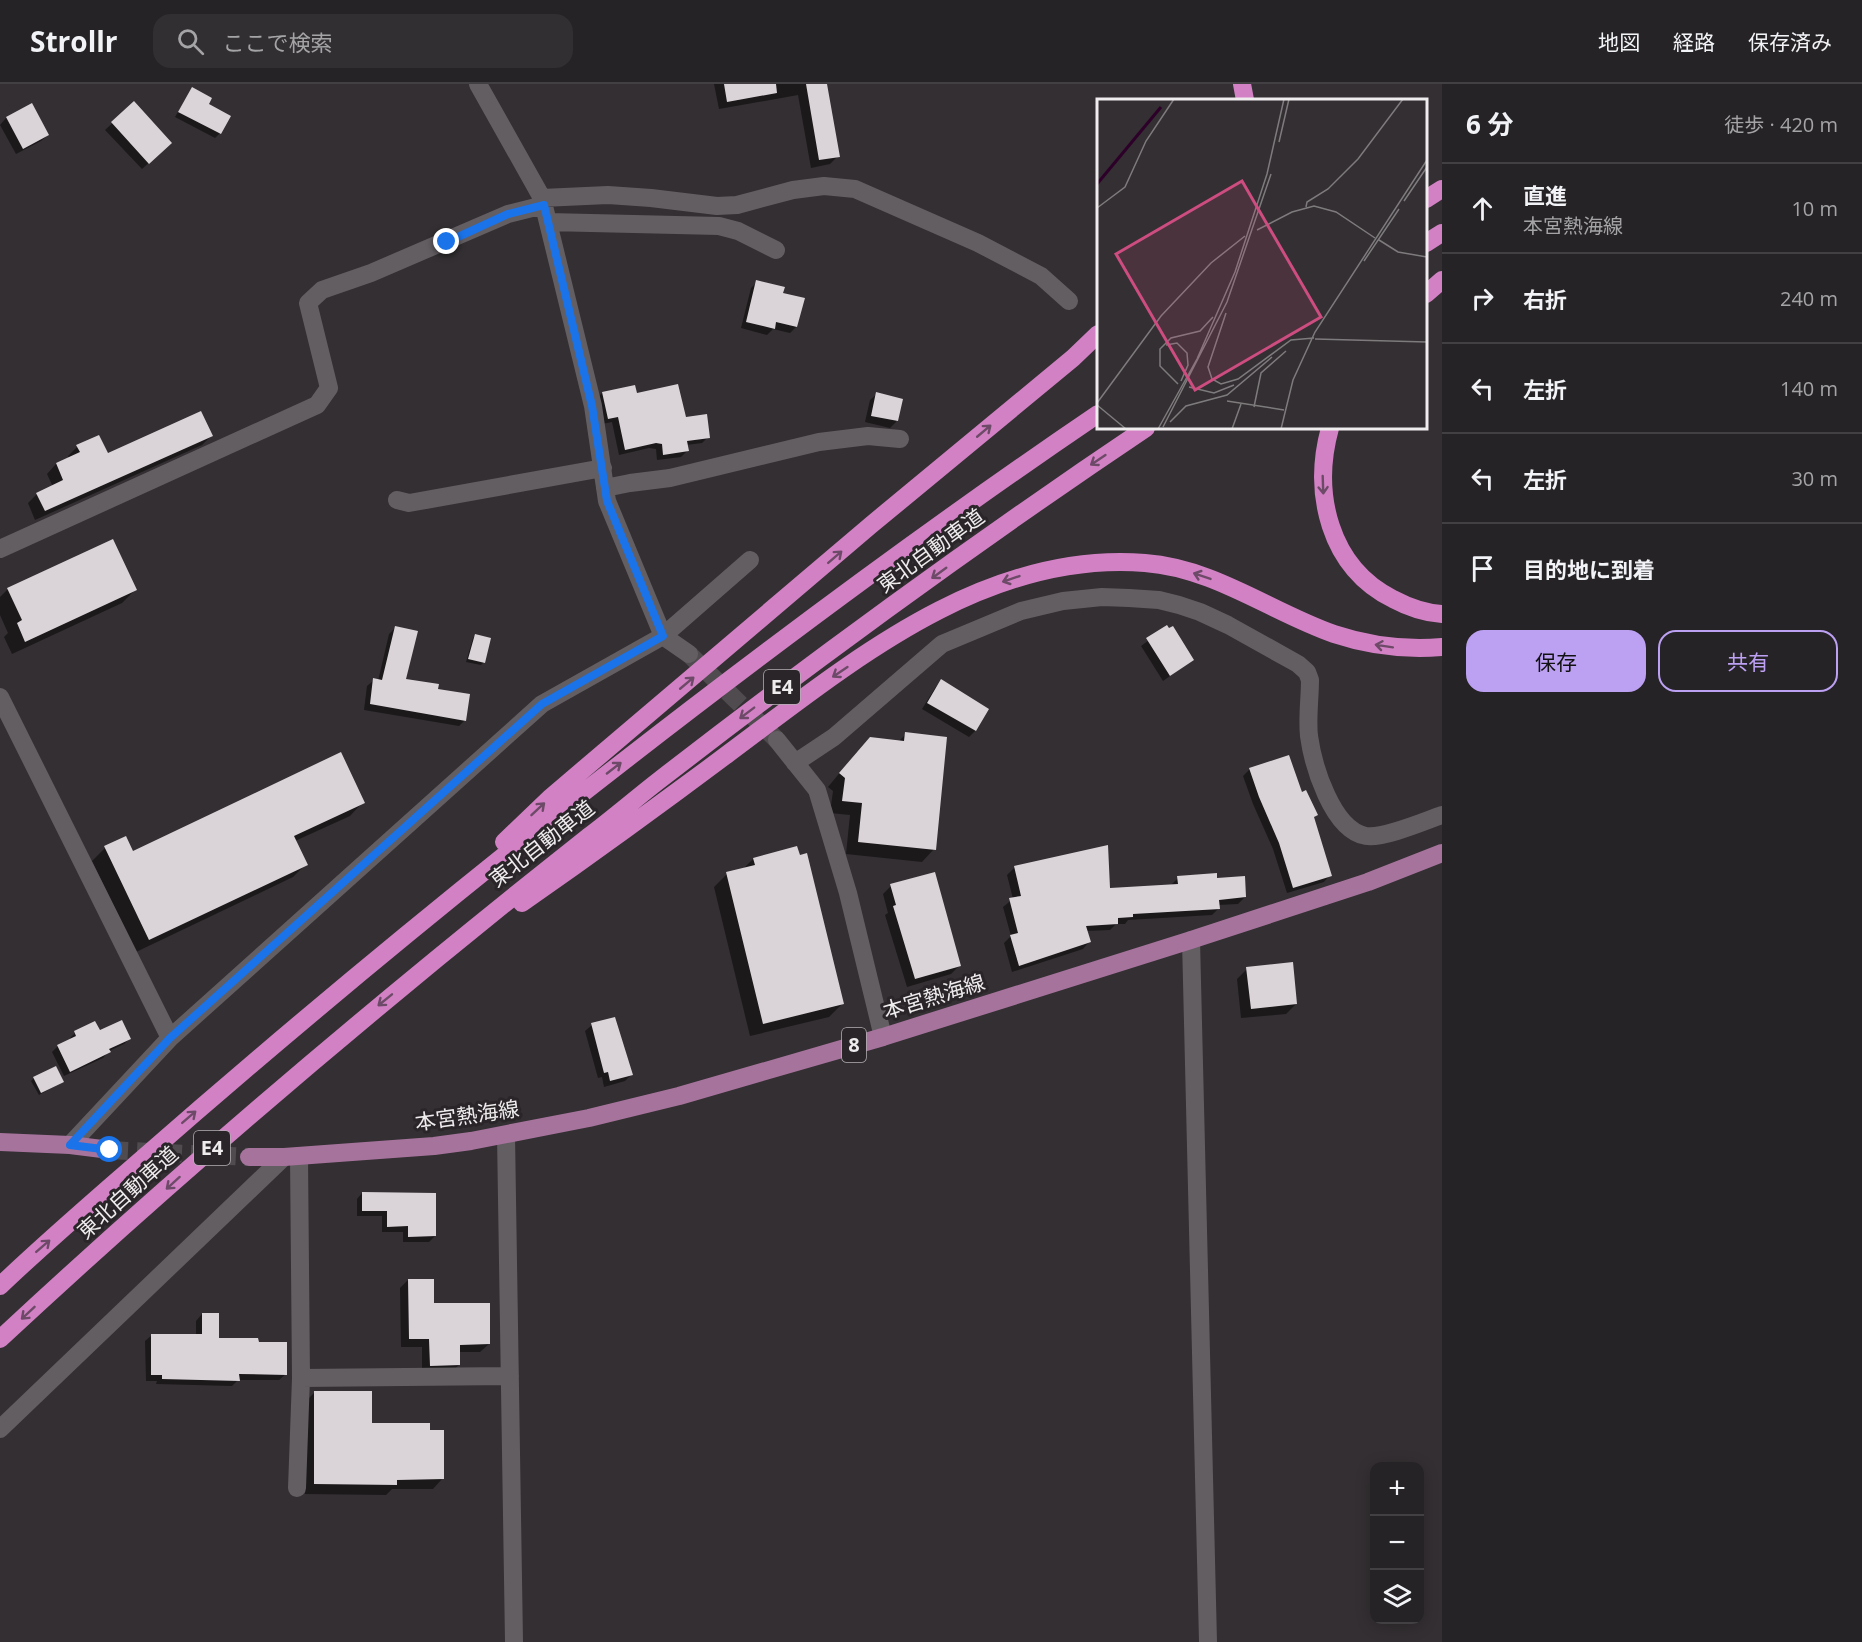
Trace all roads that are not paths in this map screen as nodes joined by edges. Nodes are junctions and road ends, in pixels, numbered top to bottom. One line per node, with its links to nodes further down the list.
1 (478, 84): 6 (street)
2 (1242, 84): 3 (highway)
3 (1245, 99)
4 (1442, 189): 5 (highway)
5 (1427, 199)
6 (545, 208): 9 (street); 12 (street); 18 (street); 21 (street)
7 (1442, 233): 8 (highway)
8 (1427, 242)
9 (776, 250)
10 (1442, 280): 11 (highway)
11 (1427, 292)
12 (1069, 301)
13 (1097, 335): 32 (highway, one-way to 13)
14 (1097, 415): 32 (highway, 東北自動車道 / E4, one-way to 14)
15 (1145, 429): 34 (highway, 東北自動車道 / E4, one-way to 34)
16 (1330, 429): 23 (highway, one-way to 23)
17 (900, 439): 19 (street)
18 (603, 468): 19 (street); 20 (street)
19 (605, 488): 24 (street)
20 (397, 500)
21 (0, 549)
22 (750, 560): 24 (street)
23 (1442, 614)
24 (663, 636): 26 (street); 36 (street)
25 (1442, 647): 34 (highway, one-way to 34)
26 (689, 654)
27 (0, 697): 36 (street)
28 (777, 740): 29 (street)
29 (795, 763): 30 (street); 35 (street)
30 (1442, 815)
31 (1442, 853): 33 (main road, 本宮熱海線 / 8)
32 (404, 936): 43 (highway, 東北自動車道 / E4, one-way to 32)
33 (1191, 940): 35 (main road, 本宮熱海線 / 8); 50 (street)
34 (430, 964): 44 (highway, 東北自動車道 / E4, one-way to 44)
35 (883, 1037): 37 (main road, 本宮熱海線 / 8)
36 (170, 1038): 39 (street)
37 (506, 1135): 41 (main road, 本宮熱海線 / 8); 45 (street)
38 (0, 1142): 39 (main road)
39 (70, 1145): 40 (main road)
40 (110, 1150)
41 (292, 1156): 42 (main road, 本宮熱海線 / 8); 46 (street); 47 (street)
42 (249, 1157)
43 (0, 1286)
44 (0, 1339)
45 (510, 1376): 46 (street); 49 (street)
46 (301, 1378): 48 (street)
47 (0, 1429)
48 (297, 1488)
49 (514, 1642)
50 (1208, 1642)

